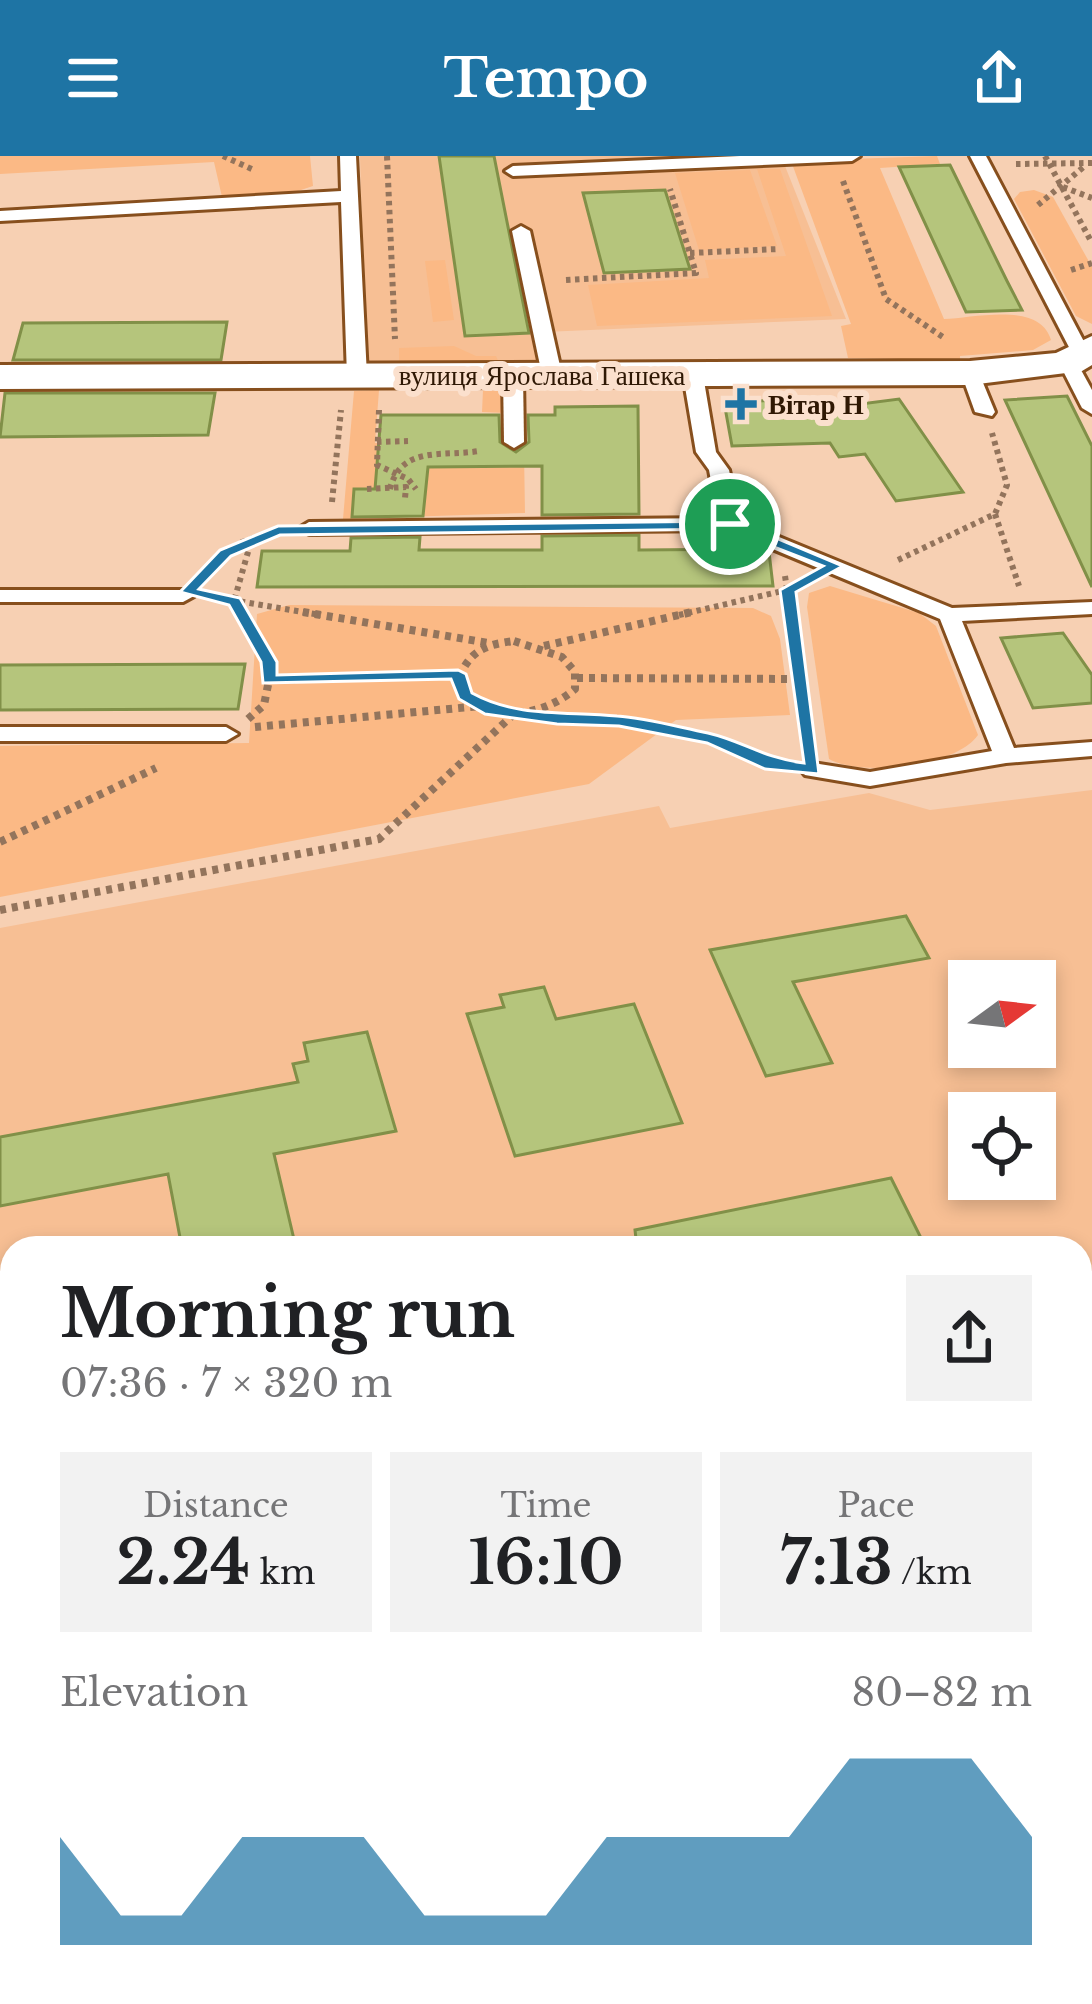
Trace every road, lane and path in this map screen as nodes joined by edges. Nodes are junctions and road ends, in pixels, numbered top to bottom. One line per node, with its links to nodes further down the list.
1 (348, 156): 14 (lane)
2 (387, 156): 22 (path)
3 (852, 156): 7 (lane)
4 (1045, 156): 11 (path)
5 (1058, 156): 11 (path)
6 (1073, 156): 9 (path)
7 (835, 157): 10 (lane); 24 (path)
8 (980, 161): 11 (path); 23 (lane)
9 (1091, 162): 11 (path); 13 (path)
10 (662, 164): 12 (lane); 20 (path)
11 (1050, 165): 13 (path)
12 (513, 171)
13 (1061, 187): 15 (path); 18 (path)
14 (350, 196): 16 (lane); 28 (lane)
15 (1092, 198)
16 (0, 216)
17 (521, 231): 21 (lane)
18 (1092, 241)
19 (779, 249): 20 (path)
20 (690, 253): 21 (path)
21 (532, 283): 25 (lane)
22 (397, 336)
23 (1080, 354): 24 (street, вулиця Ярослава Гашека); 29 (lane)
24 (960, 357): 26 (street, вулиця Ярослава Гашека); 30 (lane)
25 (532, 375): 26 (street, вулиця Ярослава Гашека); 28 (street, вулиця Ярослава Гашека); 31 (lane)
26 (693, 375): 38 (lane)
27 (0, 377): 28 (street, вулиця Ярослава Гашека)
28 (349, 391): 39 (path)
29 (1092, 408)
30 (985, 412): 37 (path)
31 (514, 442)
32 (407, 459): 33 (path); 34 (path); 34 (path)
33 (484, 460)
34 (392, 474): 35 (path); 36 (path)
35 (367, 489)
36 (416, 489)
37 (995, 514): 43 (path); 49 (path)
38 (730, 524): 39 (lane); 41 (lane)
39 (310, 528): 40 (path)
40 (252, 538): 45 (path); 47 (path)
41 (777, 542): 42 (lane); 44 (path)
42 (835, 566): 43 (lane); 44 (path)
43 (857, 575): 50 (lane)
44 (788, 590): 52 (path); 55 (path)
45 (185, 594): 46 (lane); 47 (path)
46 (0, 596)
47 (235, 601): 51 (path); 53 (path)
48 (1092, 608): 49 (lane)
49 (1027, 611): 50 (lane)
50 (950, 615): 61 (lane)
51 (496, 644): 52 (path); 53 (path)
52 (544, 646): 54 (path)
53 (458, 674): 56 (path)
54 (577, 679): 55 (path); 57 (path)
55 (800, 679): 62 (path)
56 (481, 706): 57 (path); 58 (path)
57 (518, 713): 62 (path); 64 (path)
58 (232, 731): 59 (lane); 63 (path)
59 (0, 734)
60 (1092, 749): 61 (lane)
61 (1006, 756): 62 (lane)
62 (813, 770)
63 (0, 842)
64 (0, 910)

